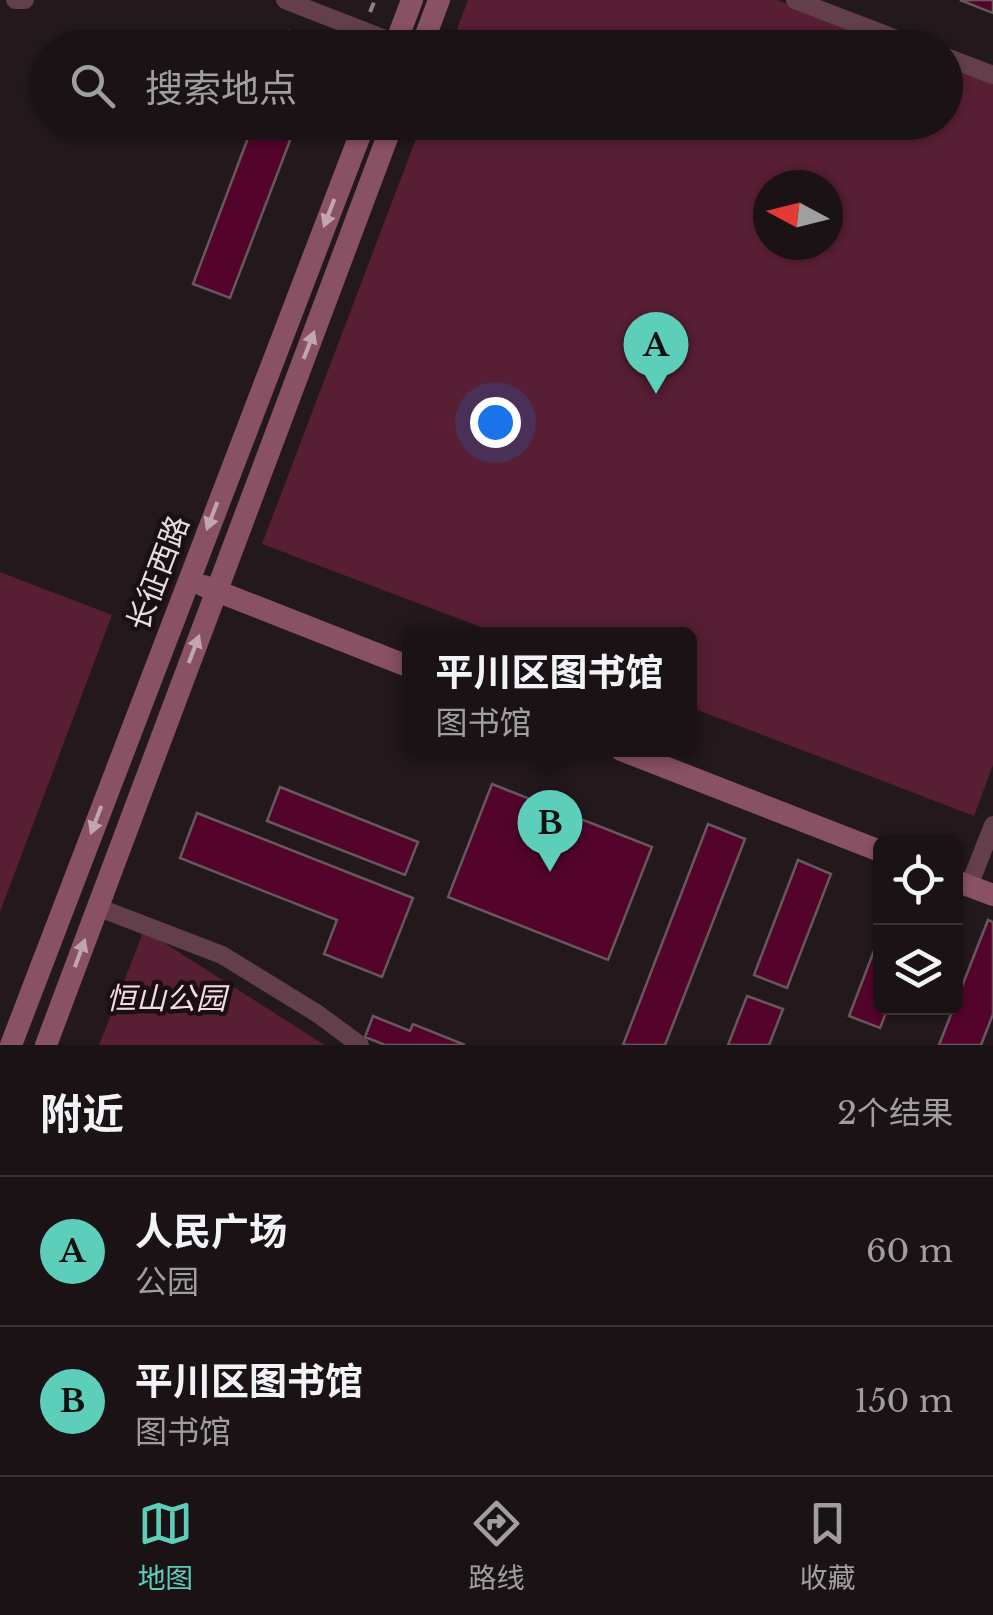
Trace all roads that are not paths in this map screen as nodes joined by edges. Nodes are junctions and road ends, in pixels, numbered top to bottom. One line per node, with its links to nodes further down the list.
1 (15, 0): 2 (street)
2 (25, 0)
3 (285, 0): 7 (street)
4 (412, 0): 8 (main road)
5 (439, 0): 9 (main road)
6 (795, 0): 10 (street)
7 (356, 30)
8 (400, 30)
9 (428, 30)
10 (873, 30)
11 (963, 64): 12 (street)
12 (993, 75)
13 (357, 140): 15 (main road, 长征西路, one-way to 15)
14 (386, 140): 16 (main road, 长征西路, one-way to 14)
15 (188, 580): 16 (main road); 25 (main road, 长征西路, one-way to 25)
16 (216, 591): 17 (main road); 24 (main road, 长征西路, one-way to 16)
17 (402, 664)
18 (639, 757): 20 (main road)
19 (993, 825): 21 (street)
20 (873, 848)
21 (963, 881)
22 (963, 883): 23 (main road)
23 (993, 895)
24 (97, 907): 26 (main road, 长征西路, one-way to 24); 27 (street)
25 (10, 1045)
26 (46, 1045)
27 (360, 1045)

